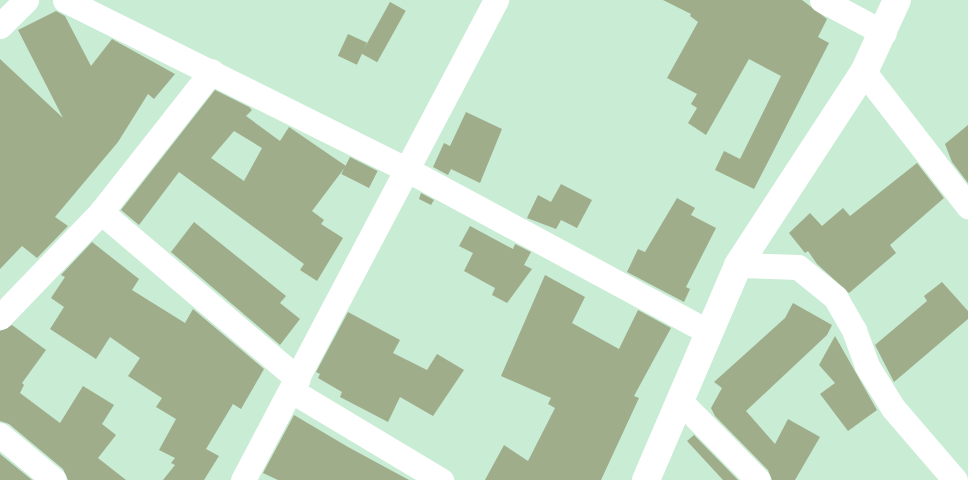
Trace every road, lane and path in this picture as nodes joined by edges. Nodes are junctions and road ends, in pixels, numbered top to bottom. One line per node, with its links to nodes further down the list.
1 (26, 0): 6 (street)
2 (65, 0): 8 (street)
3 (496, 0): 10 (street)
4 (822, 0): 7 (street)
5 (897, 0): 7 (street)
6 (0, 26)
7 (884, 33): 9 (street)
8 (212, 71): 10 (street); 12 (street)
9 (864, 72): 11 (street); 13 (street)
10 (406, 169): 15 (street); 16 (street)
11 (968, 206)
12 (101, 212): 14 (street); 16 (street)
13 (738, 265): 15 (street); 24 (street)
14 (0, 317)
15 (707, 331): 17 (street)
16 (295, 385): 20 (street); 21 (street)
17 (680, 401): 22 (street); 23 (street)
18 (0, 435): 19 (street)
19 (54, 480)
20 (243, 480)
21 (441, 480)
22 (646, 480)
23 (758, 480)
24 (955, 480)

